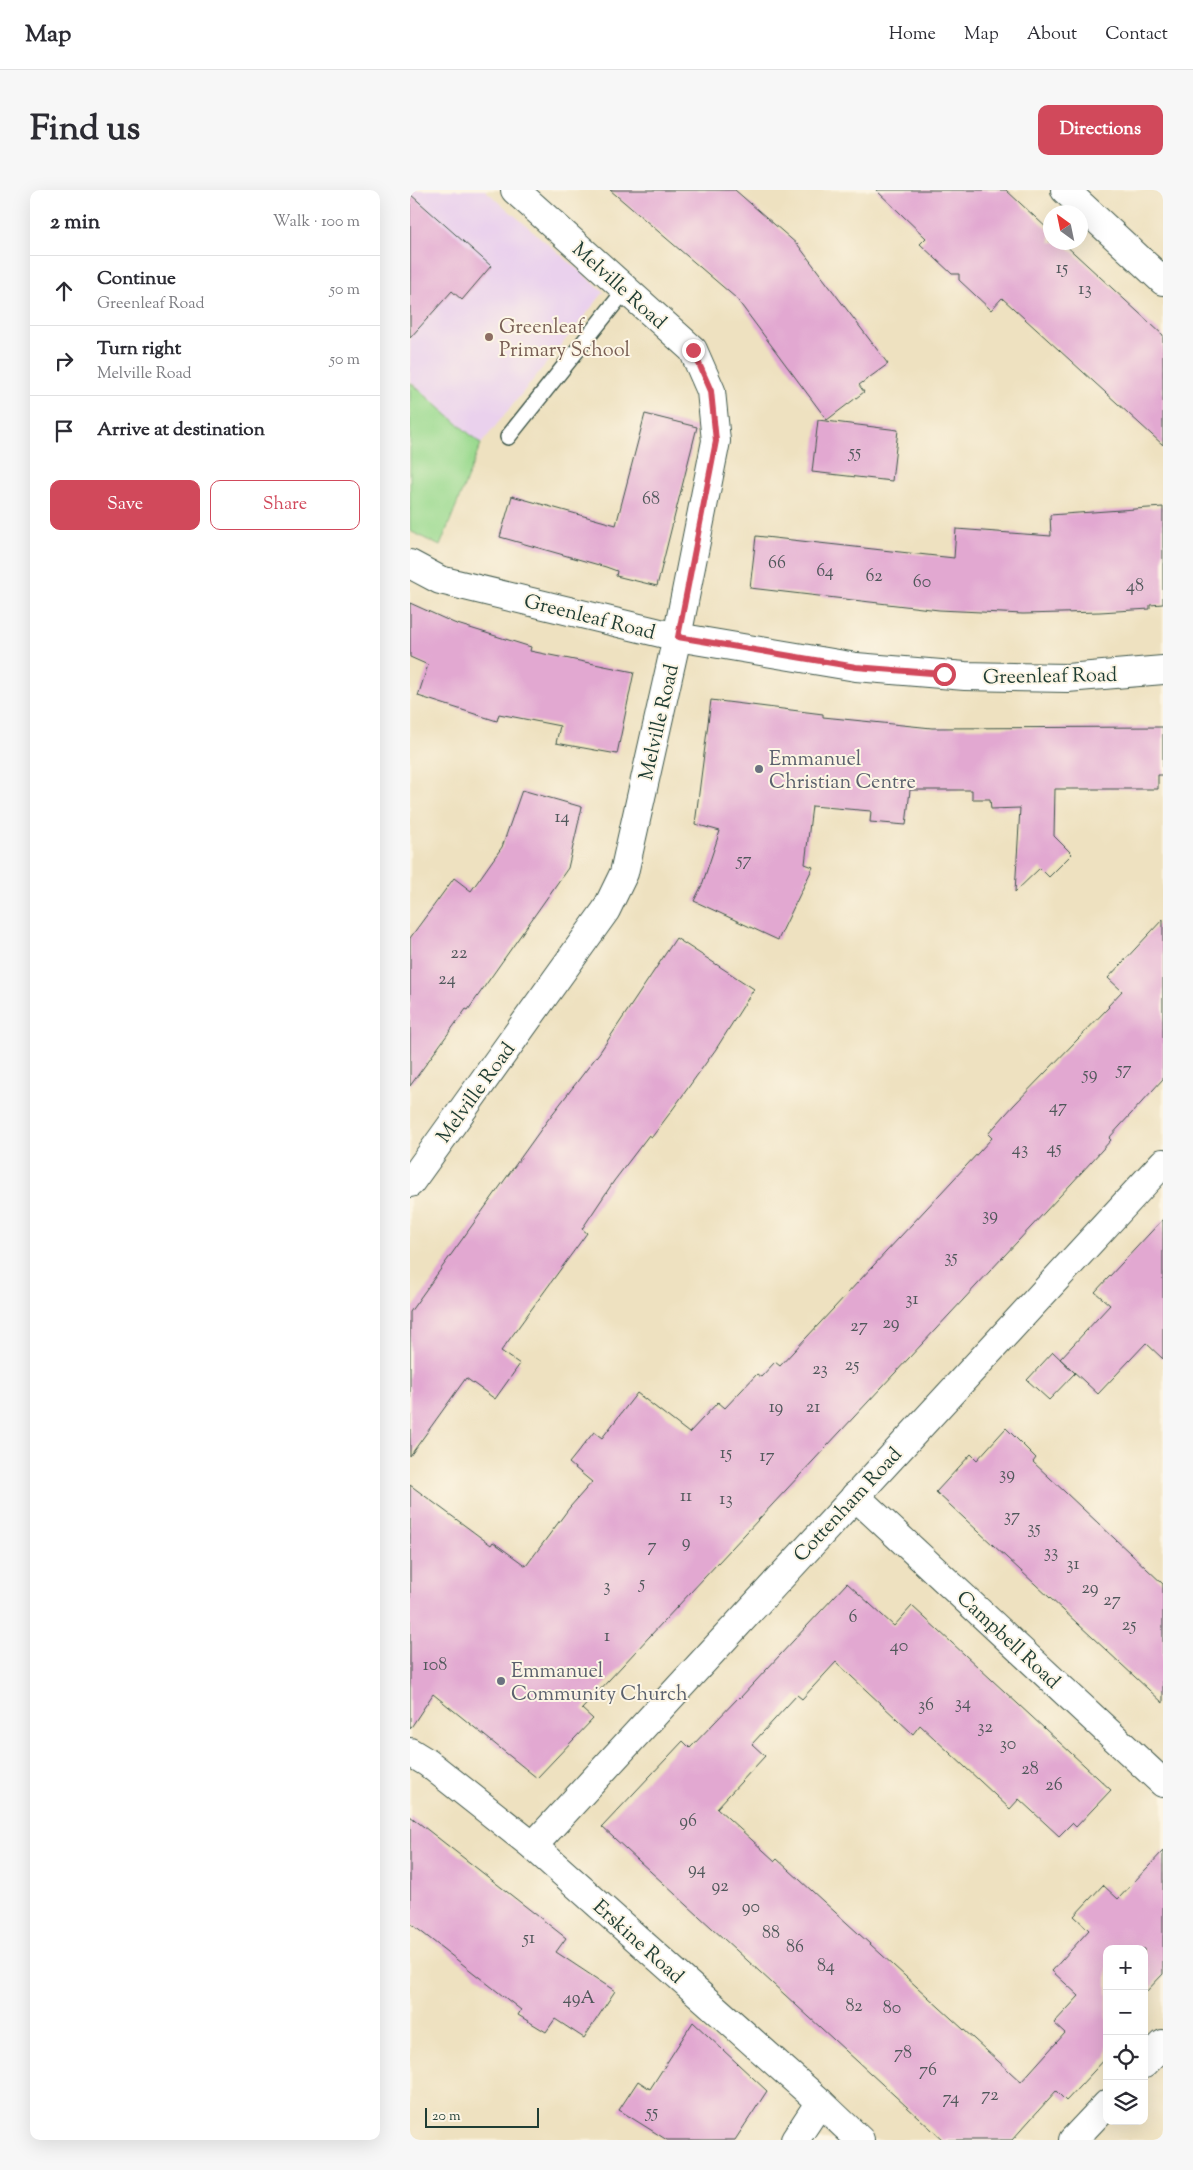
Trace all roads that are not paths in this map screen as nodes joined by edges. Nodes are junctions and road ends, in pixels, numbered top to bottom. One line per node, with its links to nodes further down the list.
1 (515, 190): 4 (street, Melville Road)
2 (1065, 190): 3 (street)
3 (1163, 281)
4 (626, 289): 5 (lane); 7 (street, Melville Road)
5 (508, 438)
6 (410, 564): 7 (street, Greenleaf Road)
7 (678, 637): 8 (street, Greenleaf Road); 10 (street, Melville Road)
8 (1163, 670)
9 (1163, 1163): 11 (street, Cottenham Road)
10 (410, 1183)
11 (855, 1496): 13 (street, Campbell Road); 14 (street, Cottenham Road)
12 (410, 1752): 14 (street, Erskine Road)
13 (1163, 1783)
14 (533, 1846): 17 (street, Erskine Road)
15 (1163, 2044): 16 (street)
16 (1148, 2060)
17 (820, 2102): 19 (street); 20 (street, Erskine Road)
18 (1103, 2108): 21 (street)
19 (795, 2140)
20 (860, 2140)
21 (1073, 2140)

